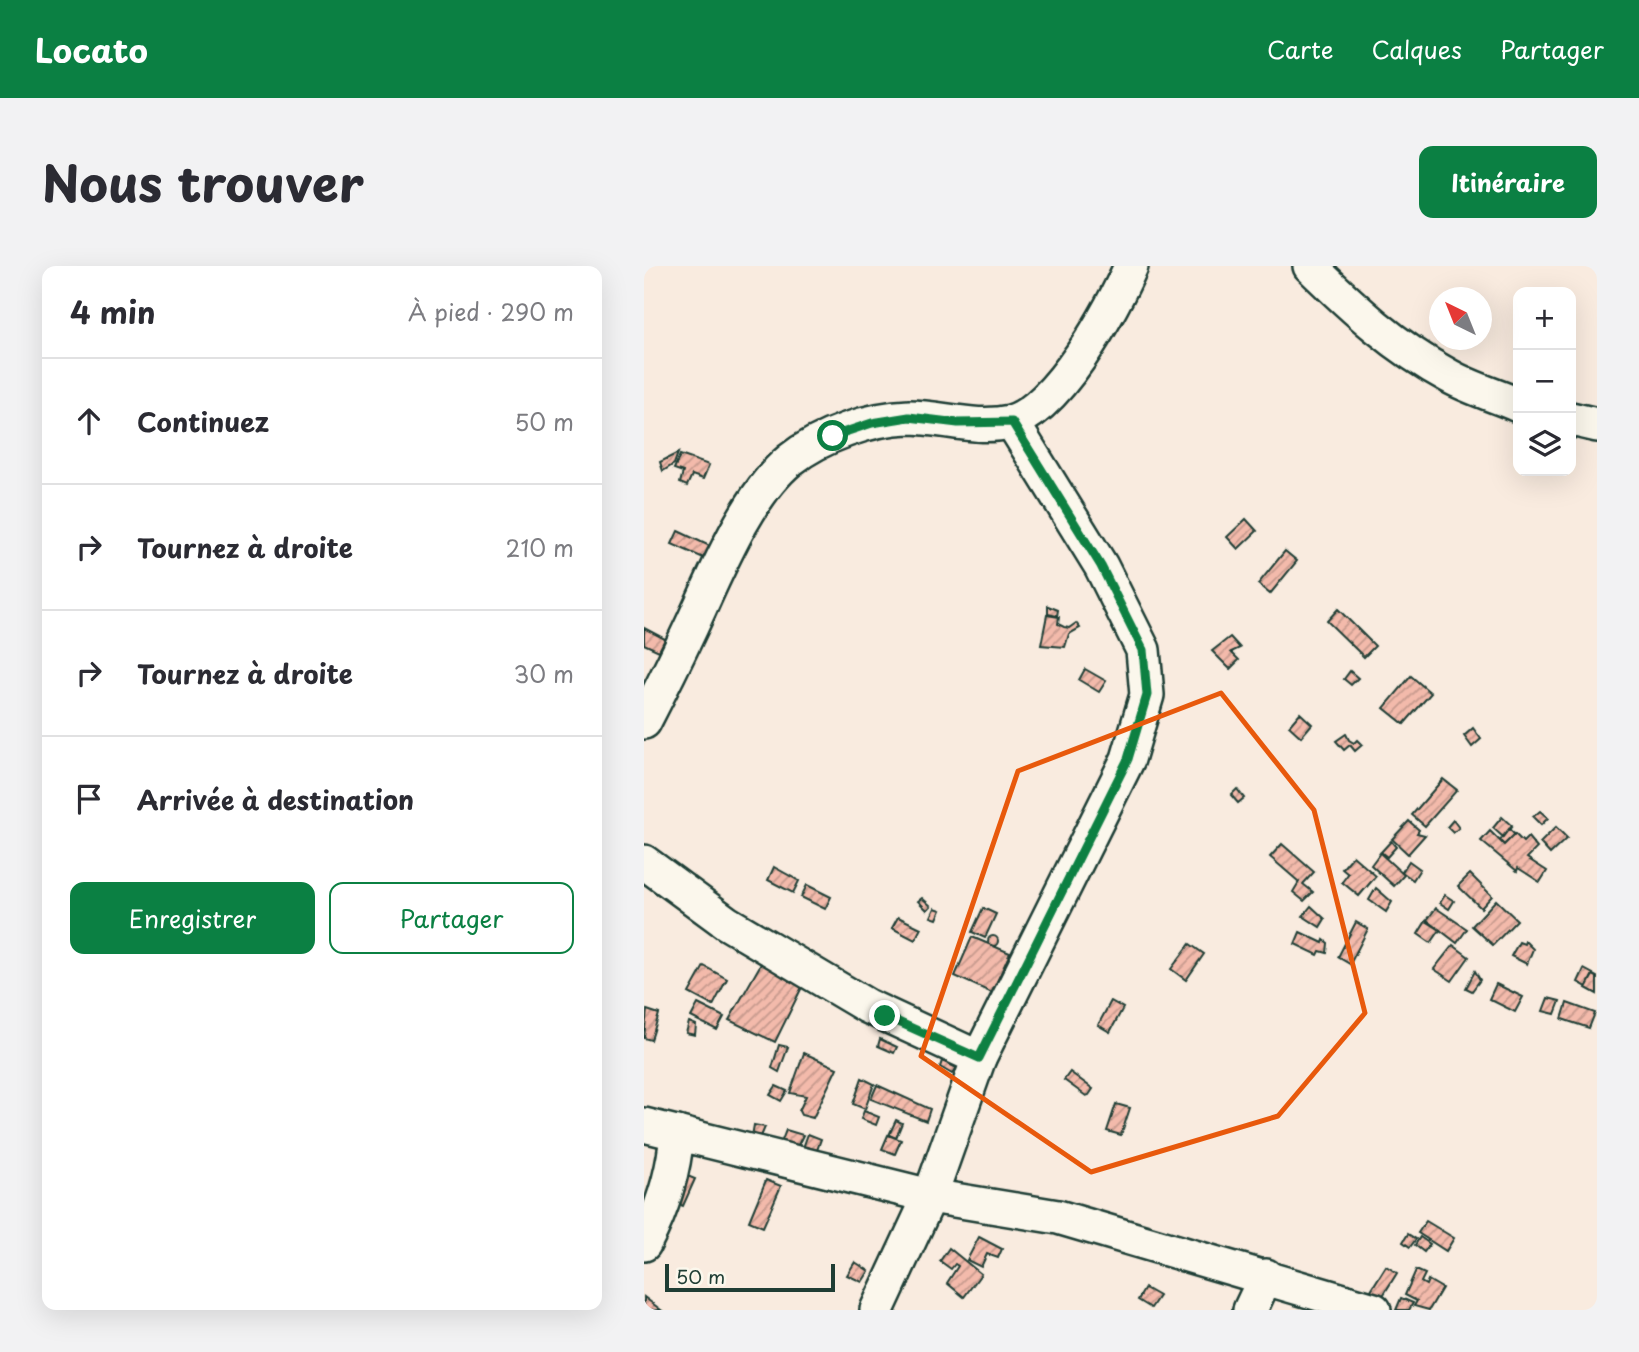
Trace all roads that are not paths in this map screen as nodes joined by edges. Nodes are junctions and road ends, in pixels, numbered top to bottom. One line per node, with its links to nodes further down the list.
1 (1131, 266): 5 (street)
2 (1310, 266): 3 (street)
3 (1513, 403)
4 (1576, 420): 6 (street)
5 (1012, 422): 7 (street); 9 (street)
6 (1597, 425)
7 (644, 722)
8 (644, 862): 9 (street)
9 (979, 1058): 12 (street)
10 (644, 1125): 11 (street)
11 (677, 1133): 12 (street); 13 (street)
12 (930, 1196): 14 (street); 15 (street)
13 (644, 1244)
14 (1266, 1276): 16 (street); 17 (street)
15 (877, 1310)
16 (1250, 1310)
17 (1374, 1310)

